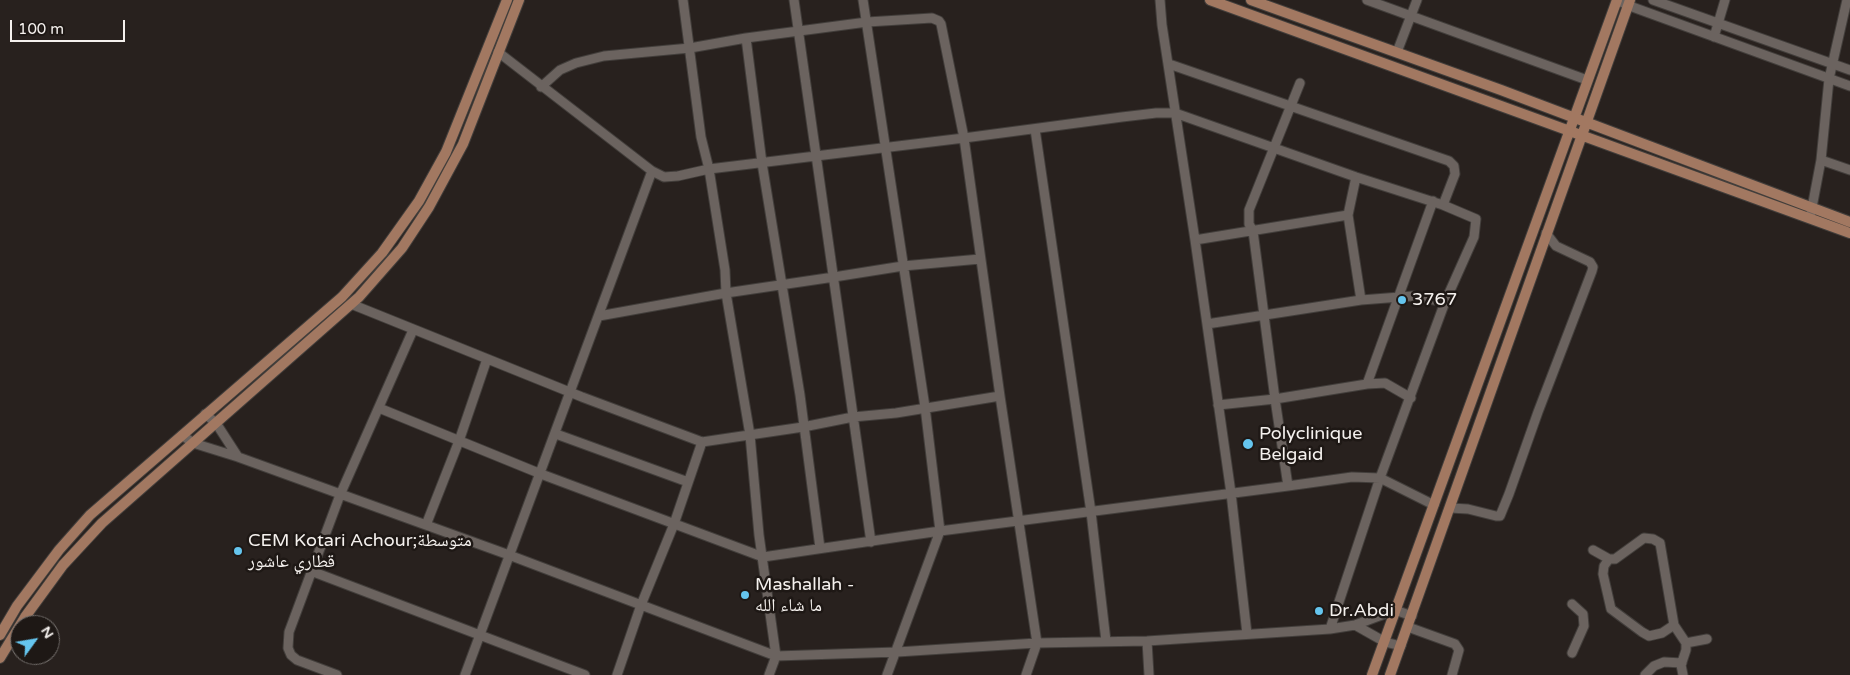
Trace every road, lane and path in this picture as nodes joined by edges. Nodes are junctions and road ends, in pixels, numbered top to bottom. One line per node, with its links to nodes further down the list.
1 (508, 0): 84 (main road)
2 (519, 0): 23 (main road)
3 (684, 0): 22 (street)
4 (794, 0): 19 (street)
5 (863, 0): 17 (street)
6 (1160, 0): 26 (street)
7 (1210, 0): 38 (main road)
8 (1251, 0): 24 (main road)
9 (1367, 0): 16 (street)
10 (1417, 0): 16 (street)
11 (1617, 0): 15 (street); 29 (main road)
12 (1654, 0): 18 (street)
13 (1726, 0): 18 (street)
14 (1847, 0): 25 (street)
15 (1628, 3): 20 (street); 36 (main road)
16 (1412, 16): 24 (street); 29 (street)
17 (867, 22): 19 (street); 40 (street); 41 (street)
18 (1718, 22): 20 (street); 25 (street)
19 (798, 32): 21 (street); 43 (street)
20 (1714, 37): 28 (street)
21 (746, 38): 22 (street); 45 (street)
22 (690, 48): 32 (street); 46 (street)
23 (498, 52): 32 (street); 70 (main road)
24 (1397, 52): 35 (main road)
25 (1833, 63): 27 (street); 28 (street)
26 (1168, 64): 33 (street); 34 (street)
27 (1850, 70)
28 (1829, 79): 31 (street); 44 (street)
29 (1587, 80): 35 (main road)
30 (1300, 83): 33 (street)
31 (1850, 86)
32 (541, 87): 48 (street)
33 (1289, 106): 42 (street); 51 (street)
34 (1175, 112): 37 (street); 42 (street); 59 (street)
35 (1574, 118): 36 (main road); 38 (main road)
36 (1585, 122): 39 (main road); 52 (main road)
37 (1035, 129): 40 (street); 105 (street)
38 (1569, 130): 39 (main road); 102 (main road)
39 (1581, 134): 54 (main road); 57 (main road)
40 (964, 138): 41 (street); 62 (street)
41 (884, 147): 43 (street); 63 (street)
42 (1274, 147): 49 (street); 56 (street)
43 (816, 156): 45 (street); 64 (street)
44 (1821, 160): 47 (street); 52 (street)
45 (762, 163): 46 (street); 65 (street)
46 (709, 169): 48 (street); 66 (street)
47 (1850, 170)
48 (652, 171): 71 (street)
49 (1356, 177): 50 (street); 53 (street)
50 (1432, 201): 51 (street); 67 (street)
51 (1443, 205): 69 (street)
52 (1812, 207): 54 (street); 55 (main road)
53 (1348, 216): 56 (street); 68 (street)
54 (1810, 218): 58 (main road)
55 (1850, 222)
56 (1253, 231): 59 (street); 72 (street)
57 (1546, 233): 60 (street); 61 (main road)
58 (1850, 233)
59 (1195, 240): 73 (street)
60 (1556, 246): 61 (street); 104 (street)
61 (1540, 250): 101 (main road)
62 (980, 259): 63 (street); 78 (street)
63 (903, 266): 64 (street); 82 (street)
64 (834, 277): 65 (street); 85 (street)
65 (782, 285): 66 (street); 87 (street)
66 (726, 293): 71 (street); 90 (street)
67 (1399, 297): 68 (street); 69 (street); 76 (street)
68 (1361, 300): 72 (street)
69 (1445, 302): 79 (street)
70 (351, 304): 74 (street); 86 (main road)
71 (598, 316): 77 (street)
72 (1265, 316): 73 (street); 80 (street)
73 (1207, 324): 81 (street)
74 (413, 330): 75 (street); 83 (street)
75 (486, 359): 77 (street); 91 (street)
76 (1367, 384): 79 (street); 80 (street)
77 (570, 392): 88 (street); 92 (street)
78 (1000, 396): 82 (street); 106 (street)
79 (1411, 398): 96 (street)
80 (1275, 399): 81 (street); 98 (street)
81 (1218, 405): 99 (street)
82 (925, 407): 85 (street); 109 (street)
83 (379, 408): 91 (street); 100 (street)
84 (205, 414): 86 (street); 89 (main road)
85 (853, 417): 87 (street); 110 (street)
86 (216, 423): 93 (main road); 94 (street)
87 (803, 427): 90 (street); 111 (street)
88 (556, 434): 95 (street); 97 (street)
89 (182, 435): 93 (street); 127 (main road)
90 (750, 435): 92 (street); 114 (street)
91 (460, 441): 95 (street); 108 (street)
92 (702, 442): 97 (street)
93 (193, 443): 94 (street); 138 (main road)
94 (238, 457): 100 (street)
95 (541, 474): 107 (street); 113 (street)
96 (1380, 478): 98 (street); 102 (street); 124 (street)
97 (688, 482): 107 (street)
98 (1288, 486): 99 (street)
99 (1231, 493): 105 (street); 126 (street)
100 (340, 495): 108 (street); 116 (street)
101 (1454, 497): 103 (main road); 104 (street)
102 (1434, 505): 119 (main road)
103 (1450, 508): 104 (street); 120 (main road)
104 (1468, 509)
105 (1091, 512): 106 (street); 129 (street)
106 (1020, 521): 109 (street); 133 (street)
107 (674, 524): 114 (street); 118 (street)
108 (426, 525): 113 (street)
109 (940, 531): 110 (street); 135 (street)
110 (871, 542): 111 (street)
111 (820, 548): 114 (street)
112 (1593, 550): 115 (street)
113 (509, 555): 118 (street); 125 (street)
114 (762, 558): 137 (street)
115 (1609, 559): 121 (street); 121 (street)
116 (311, 571): 125 (street); 140 (street)
117 (1572, 604): 136 (street)
118 (641, 605): 137 (street); 143 (street)
119 (1395, 610): 120 (street); 122 (street); 131 (main road)
120 (1412, 616): 123 (main road)
121 (1674, 624): 132 (street)
122 (1355, 625): 124 (street); 131 (street)
123 (1408, 627): 134 (main road); 150 (street)
124 (1330, 629): 126 (street)
125 (480, 634): 141 (street); 142 (street)
126 (1247, 634): 130 (street)
127 (0, 635)
128 (1707, 639): 132 (street)
129 (1106, 641): 130 (street); 133 (street)
130 (1147, 641): 147 (street)
131 (1385, 642): 134 (street); 148 (main road)
132 (1686, 642): 139 (street)
133 (1037, 643): 135 (street); 146 (street)
134 (1401, 646): 149 (main road)
135 (897, 652): 137 (street); 145 (street)
136 (1572, 653)
137 (776, 656): 144 (street)
138 (0, 658)
139 (1682, 663): 151 (street); 152 (street)
140 (337, 675)
141 (465, 675)
142 (585, 675)
143 (617, 675)
144 (769, 675)
145 (887, 675)
146 (1026, 675)
147 (1149, 675)
148 (1372, 675)
149 (1390, 675)
150 (1452, 675)
151 (1645, 675)
152 (1683, 675)

